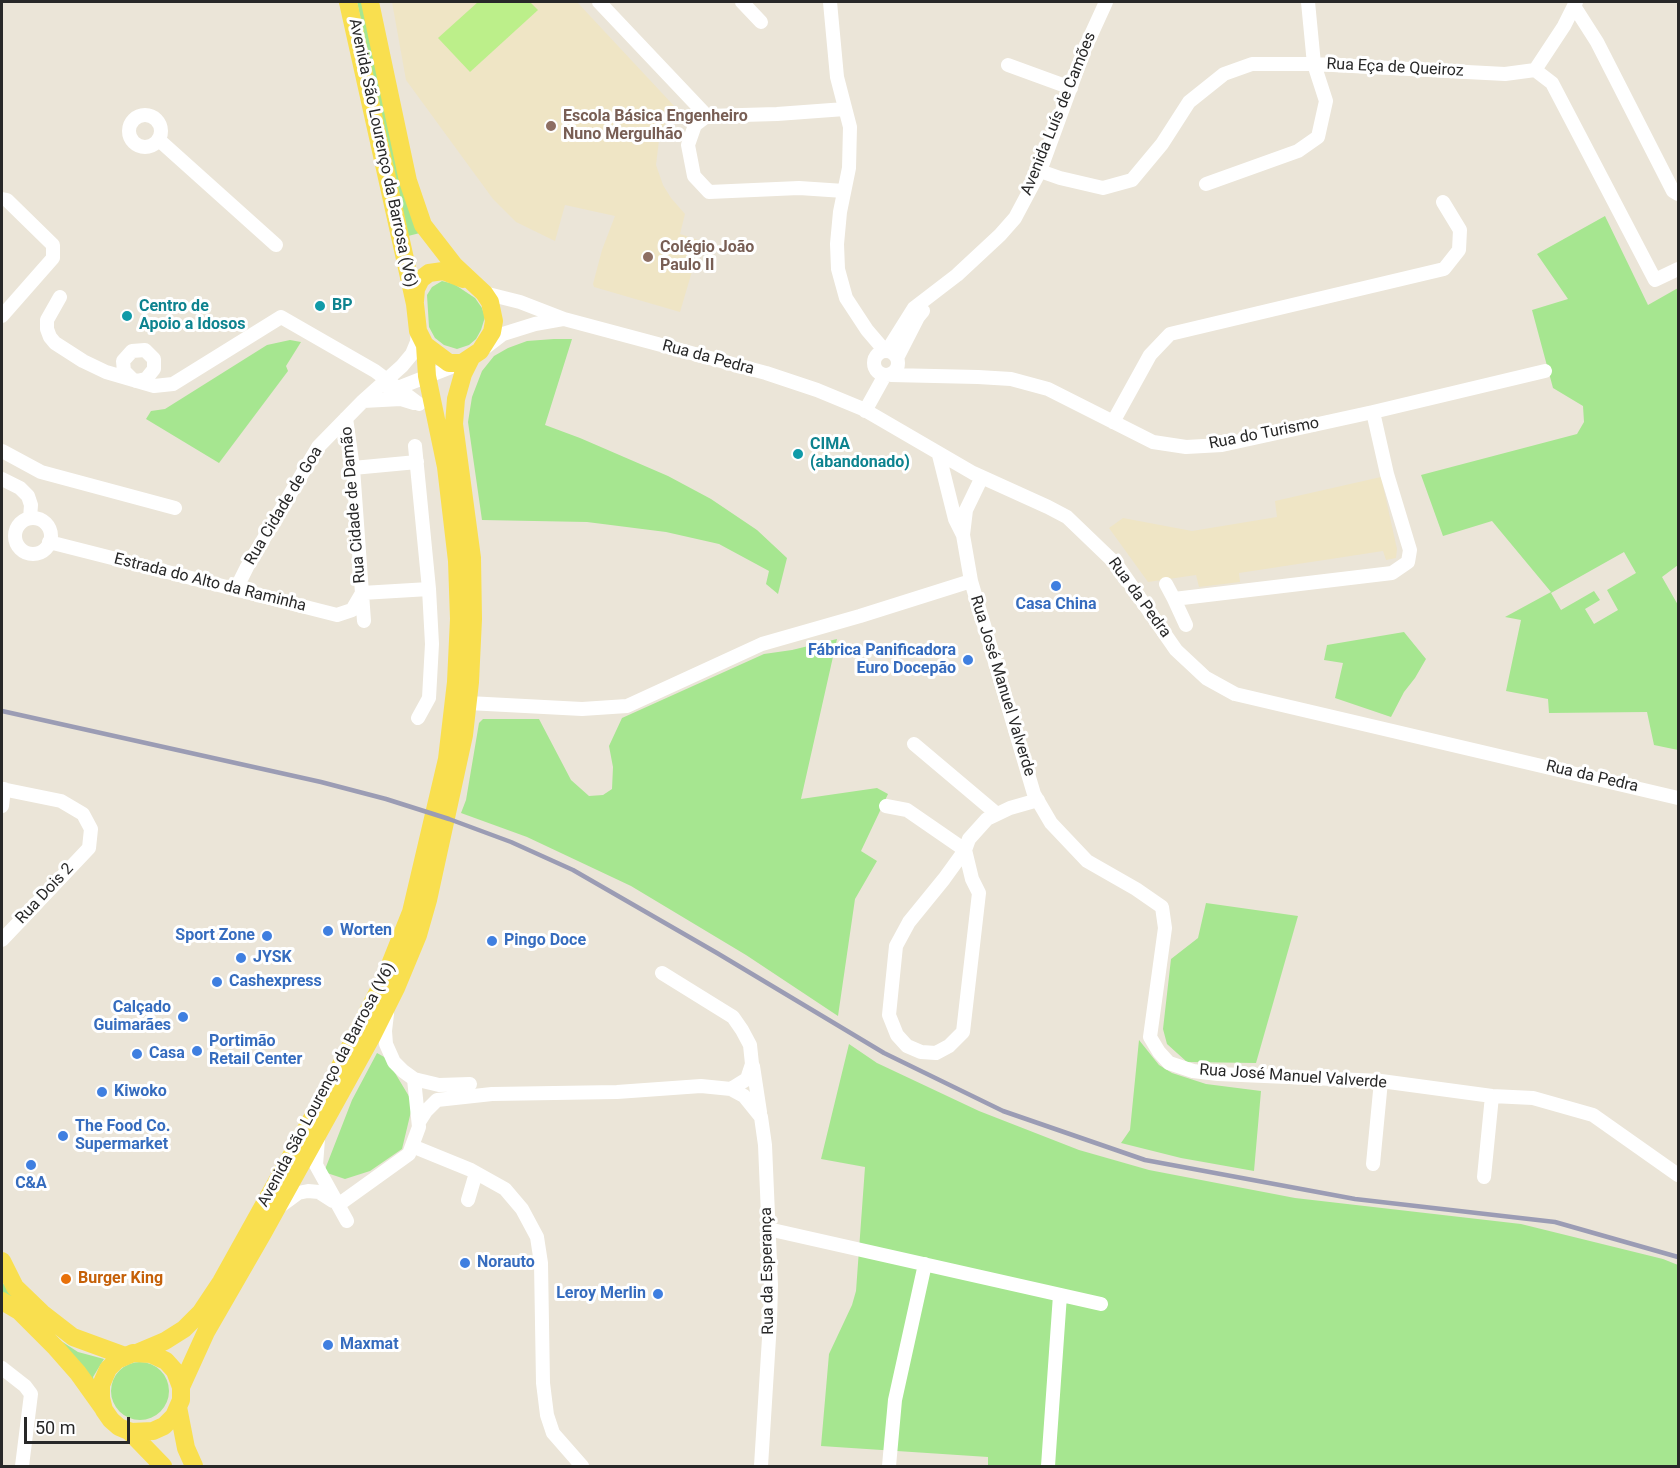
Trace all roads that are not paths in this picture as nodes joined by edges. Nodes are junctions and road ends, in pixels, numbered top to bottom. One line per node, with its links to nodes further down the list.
1 (348, 2): 27 (main road, Avenida São Lourenço da Barrosa (V6))
2 (370, 2): 25 (main road, Avenida São Lourenço da Barrosa (V6))
3 (599, 2): 15 (street)
4 (742, 2): 9 (street)
5 (830, 2): 14 (street)
6 (1106, 2): 13 (street, Avenida Luís de Camões)
7 (1308, 2): 10 (street)
8 (1575, 4): 12 (street); 20 (street)
9 (762, 22)
10 (1314, 64): 12 (street, Rua Eça de Queiroz); 17 (street, Rua Eça de Queiroz); 18 (street)
11 (1008, 65): 13 (street)
12 (1535, 70): 24 (street)
13 (1071, 88): 17 (street, Avenida Luís de Camões)
14 (846, 109): 15 (street); 19 (street)
15 (707, 116): 19 (street)
16 (159, 140): 23 (street)
17 (1040, 171): 31 (street, Avenida Luís de Camões)
18 (1206, 184)
19 (844, 191): 31 (street)
20 (1678, 194)
21 (2, 199): 28 (street)
22 (1443, 202): 43 (street)
23 (276, 245)
24 (1678, 269)
25 (479, 289): 27 (main road, Avenida São Lourenço da Barrosa (V6)); 29 (street, Rua da Pedra); 32 (main road, Avenida São Lourenço da Barrosa (V6))
26 (60, 297): 37 (street)
27 (415, 304): 30 (main road, Avenida São Lourenço da Barrosa (V6))
28 (2, 316)
29 (564, 319): 32 (street); 40 (street, Rua da Pedra)
30 (421, 338): 32 (main road); 35 (main road, Avenida São Lourenço da Barrosa (V6)); 37 (street)
31 (888, 356): 34 (street, Avenida Luís de Camões); 34 (street); 36 (street)
32 (471, 357): 35 (street); 64 (main road, Avenida São Lourenço da Barrosa (V6))
33 (1545, 371): 41 (street, Rua do Turismo)
34 (888, 375): 36 (street, Rua do Turismo); 40 (street, Avenida Luís de Camões)
35 (427, 376): 37 (street); 44 (main road, Avenida São Lourenço da Barrosa (V6))
36 (919, 376): 43 (street, Rua do Turismo)
37 (392, 384): 38 (street); 39 (street)
38 (363, 401): 39 (street); 42 (street, Rua Cidade de Goa)
39 (419, 404): 44 (street)
40 (865, 411): 47 (street, Rua da Pedra)
41 (1373, 412): 43 (street, Rua do Turismo); 61 (street)
42 (346, 418): 49 (street, Rua Cidade de Damão); 58 (street, Rua Cidade de Goa)
43 (1113, 422)
44 (439, 424): 70 (main road, Avenida São Lourenço da Barrosa (V6))
45 (416, 446): 48 (street)
46 (2, 451): 52 (street)
47 (939, 455): 50 (street, Rua da Pedra); 54 (street)
48 (417, 462): 49 (street); 59 (street)
49 (353, 468): 60 (street, Rua Cidade de Damão)
50 (982, 477): 54 (street); 68 (street, Rua da Pedra)
51 (2, 478): 53 (street)
52 (175, 508)
53 (30, 518): 55 (street); 55 (street)
54 (963, 535): 56 (street, Rua José Manuel Valverde)
55 (49, 542): 58 (street, Estrada do Alto da Raminha)
56 (971, 581): 64 (street); 69 (street, Rua José Manuel Valverde)
57 (1166, 584): 61 (street)
58 (236, 589): 60 (street, Estrada do Alto da Raminha)
59 (429, 589): 60 (street, Rua Cidade de Damão); 65 (street)
60 (362, 593): 62 (street, Rua Cidade de Damão)
61 (1174, 599): 63 (street)
62 (363, 621)
63 (1186, 626)
64 (468, 703): 70 (main road, Avenida São Lourenço da Barrosa (V6))
65 (418, 718)
66 (914, 744): 73 (street)
67 (3, 789): 71 (street); 76 (street, Rua Dois 2)
68 (1678, 798)
69 (1038, 800): 73 (street); 81 (street, Rua José Manuel Valverde)
70 (443, 802): 74 (main road, Avenida São Lourenço da Barrosa (V6))
71 (2, 806)
72 (886, 806): 75 (street)
73 (997, 814): 75 (street)
74 (435, 834): 78 (main road, Avenida São Lourenço da Barrosa (V6)); 103 (main road, Avenida São Lourenço da Barrosa (V6))
75 (965, 850): 75 (street)
76 (2, 940)
77 (662, 973): 79 (street)
78 (388, 1004): 80 (street); 87 (main road, Avenida São Lourenço da Barrosa (V6))
79 (752, 1062): 83 (street); 85 (street, Rua da Esperança)
80 (414, 1079): 82 (street); 86 (street)
81 (1381, 1082): 84 (street, Rua José Manuel Valverde); 89 (street)
82 (470, 1084)
83 (731, 1089): 85 (street); 86 (street)
84 (1492, 1096): 91 (street, Rua José Manuel Valverde); 92 (street)
85 (761, 1117): 97 (street, Rua da Esperança)
86 (419, 1122): 88 (street)
87 (319, 1134): 94 (street); 95 (main road, Avenida São Lourenço da Barrosa (V6))
88 (412, 1146): 90 (street); 94 (street)
89 (1373, 1164)
90 (476, 1173): 93 (street); 112 (street)
91 (1678, 1175)
92 (1484, 1177)
93 (468, 1200)
94 (338, 1205): 95 (street); 96 (street)
95 (277, 1208): 105 (main road, Avenida São Lourenço da Barrosa (V6))
96 (347, 1221)
97 (768, 1229): 99 (street); 113 (street, Rua da Esperança)
98 (2, 1261): 103 (main road)
99 (925, 1264): 100 (street); 114 (street)
100 (1060, 1294): 102 (street); 115 (street)
101 (2, 1301): 107 (main road)
102 (1101, 1304)
103 (132, 1354): 105 (main road); 107 (main road)
104 (2, 1368): 109 (street)
105 (181, 1387): 106 (main road)
106 (178, 1407): 108 (main road); 111 (main road)
107 (104, 1410): 108 (main road)
108 (129, 1431): 110 (main road)
109 (23, 1465)
110 (163, 1467)
111 (194, 1467)
112 (582, 1467)
113 (760, 1467)
114 (889, 1467)
115 (1048, 1467)

